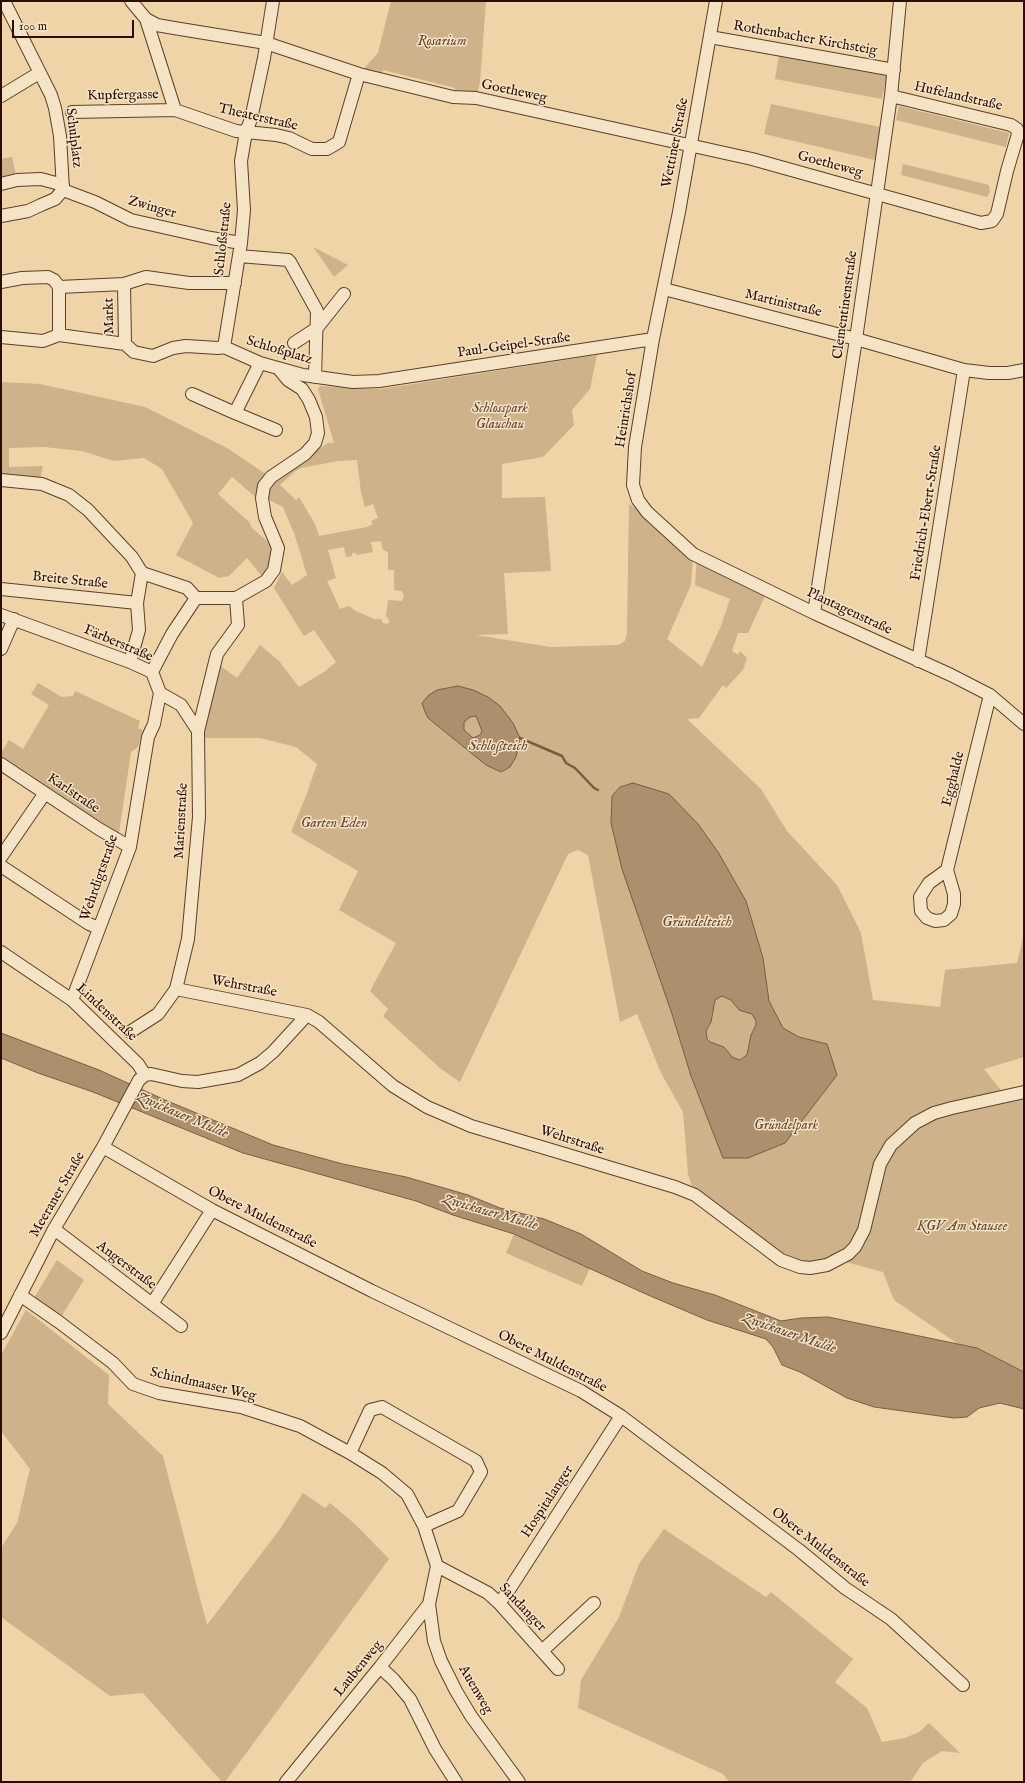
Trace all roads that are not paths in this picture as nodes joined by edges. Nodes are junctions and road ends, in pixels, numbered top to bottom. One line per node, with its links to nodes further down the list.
1 (4, 1): 10 (street, Schulplatz)
2 (131, 1): 6 (street)
3 (273, 1): 8 (street, Schloßstraße)
4 (716, 1): 7 (street, Wettiner Straße)
5 (900, 1): 9 (street, Clementinenstraße)
6 (146, 19): 8 (street, Goetheweg); 14 (street)
7 (710, 37): 9 (street, Rothenbacher Kirchsteig); 17 (street, Wettiner Straße)
8 (266, 42): 11 (street, Goetheweg); 16 (street, Schloßstraße)
9 (894, 70): 13 (street, Clementinenstraße)
10 (39, 73): 12 (street); 19 (street, Schulplatz)
11 (359, 74): 16 (street, Theaterstraße); 17 (street, Goetheweg)
12 (1, 96)
13 (891, 96): 20 (street, Clementinenstraße); 20 (street, Hufelandstraße)
14 (175, 110): 15 (street, Kupfergasse); 16 (street, Theaterstraße)
15 (72, 112)
16 (246, 132): 22 (street, Schloßstraße)
17 (691, 145): 20 (street, Goetheweg); 28 (street, Wettiner Straße)
18 (1, 184): 19 (street, Zwinger)
19 (63, 188): 21 (street); 22 (street, Zwinger)
20 (877, 193): 34 (street, Clementinenstraße)
21 (1, 216)
22 (241, 243): 23 (street, Schloßstraße)
23 (241, 257): 25 (street, Schloßstraße); 30 (street)
24 (1, 282): 27 (street)
25 (235, 283): 26 (street); 37 (street, Schloßstraße)
26 (124, 284): 27 (street, Markt); 36 (street, Markt)
27 (60, 287): 31 (street)
28 (664, 289): 33 (street, Heinrichshof); 34 (street, Martinistraße)
29 (344, 294): 30 (street)
30 (317, 328): 35 (street); 42 (street)
31 (59, 335): 32 (street); 36 (street, Markt)
32 (1, 337)
33 (653, 339): 43 (street, Paul-Geipel-Straße); 48 (street, Heinrichshof)
34 (856, 339): 40 (street, Martinistraße); 54 (street, Clementinenstraße)
35 (294, 343)
36 (125, 344): 37 (street, Schloßplatz)
37 (224, 347): 38 (street, Schloßplatz)
38 (260, 363): 39 (street, Schloßplatz); 45 (street)
39 (278, 368): 42 (street, Schloßplatz); 52 (street)
40 (964, 370): 41 (street, Martinistraße); 58 (street, Friedrich-Ebert-Straße)
41 (1024, 370)
42 (315, 377): 43 (street, Schloßplatz)
43 (379, 381)
44 (192, 394): 45 (street)
45 (235, 413): 46 (street)
46 (276, 430)
47 (1, 480): 49 (street)
48 (662, 526): 54 (street, Plantagenstraße)
49 (142, 573): 51 (street); 53 (street)
50 (1, 589): 53 (street, Breite Straße)
51 (196, 598): 52 (street); 60 (street)
52 (236, 598): 64 (street, Marienstraße)
53 (137, 603): 59 (street)
54 (814, 613): 58 (street, Plantagenstraße)
55 (1, 615): 56 (street, Färberstraße)
56 (14, 620): 57 (street); 59 (street, Färberstraße)
57 (1, 649)
58 (918, 661): 62 (street, Plantagenstraße)
59 (130, 662): 60 (street, Färberstraße)
60 (152, 672): 61 (street, Färberstraße)
61 (160, 693): 64 (street); 67 (street, Wehrdigtstraße)
62 (990, 695): 63 (street, Plantagenstraße); 70 (street, Egghalde)
63 (1024, 724)
64 (198, 731): 73 (street, Marienstraße)
65 (1, 764): 66 (street, Karlstraße)
66 (45, 793): 67 (street, Karlstraße); 68 (street)
67 (130, 847): 71 (street, Wehrdigtstraße)
68 (1, 857)
69 (1, 866): 71 (street)
70 (948, 870)
71 (99, 928): 74 (street, Wehrdigtstraße)
72 (1, 952): 74 (street, Lindenstraße)
73 (176, 989): 75 (street, Wehrstraße); 76 (street, Marienstraße)
74 (72, 1000): 77 (street, Lindenstraße)
75 (307, 1015): 77 (street); 78 (street, Wehrstraße)
76 (130, 1032)
77 (142, 1077): 79 (street, Meeraner Straße)
78 (1024, 1092)
79 (103, 1147): 80 (street, Obere Muldenstraße); 81 (street, Meeraner Straße)
80 (212, 1210): 83 (street); 86 (street, Obere Muldenstraße)
81 (54, 1229): 82 (street, Meeraner Straße); 83 (street, Angerstraße)
82 (20, 1295): 85 (street, Meeraner Straße); 87 (street, Schindmaaser Weg)
83 (152, 1304): 84 (street, Angerstraße)
84 (181, 1326)
85 (1, 1333)
86 (621, 1416): 90 (street, Hospitalanger); 96 (street, Obere Muldenstraße)
87 (350, 1453): 88 (street, Schindmaaser Weg); 88 (street)
88 (424, 1526): 89 (street, Schindmaaser Weg)
89 (437, 1566): 90 (street, Sandanger); 92 (street, Laubenweg)
90 (499, 1603): 93 (street, Sandanger)
91 (594, 1603): 93 (street, Sandanger)
92 (429, 1604): 94 (street, Laubenweg); 99 (street, Auenweg)
93 (542, 1651): 95 (street, Sandanger)
94 (380, 1667): 97 (street, Laubenweg); 98 (street)
95 (558, 1669)
96 (963, 1686)
97 (286, 1782)
98 (456, 1782)
99 (519, 1782)

